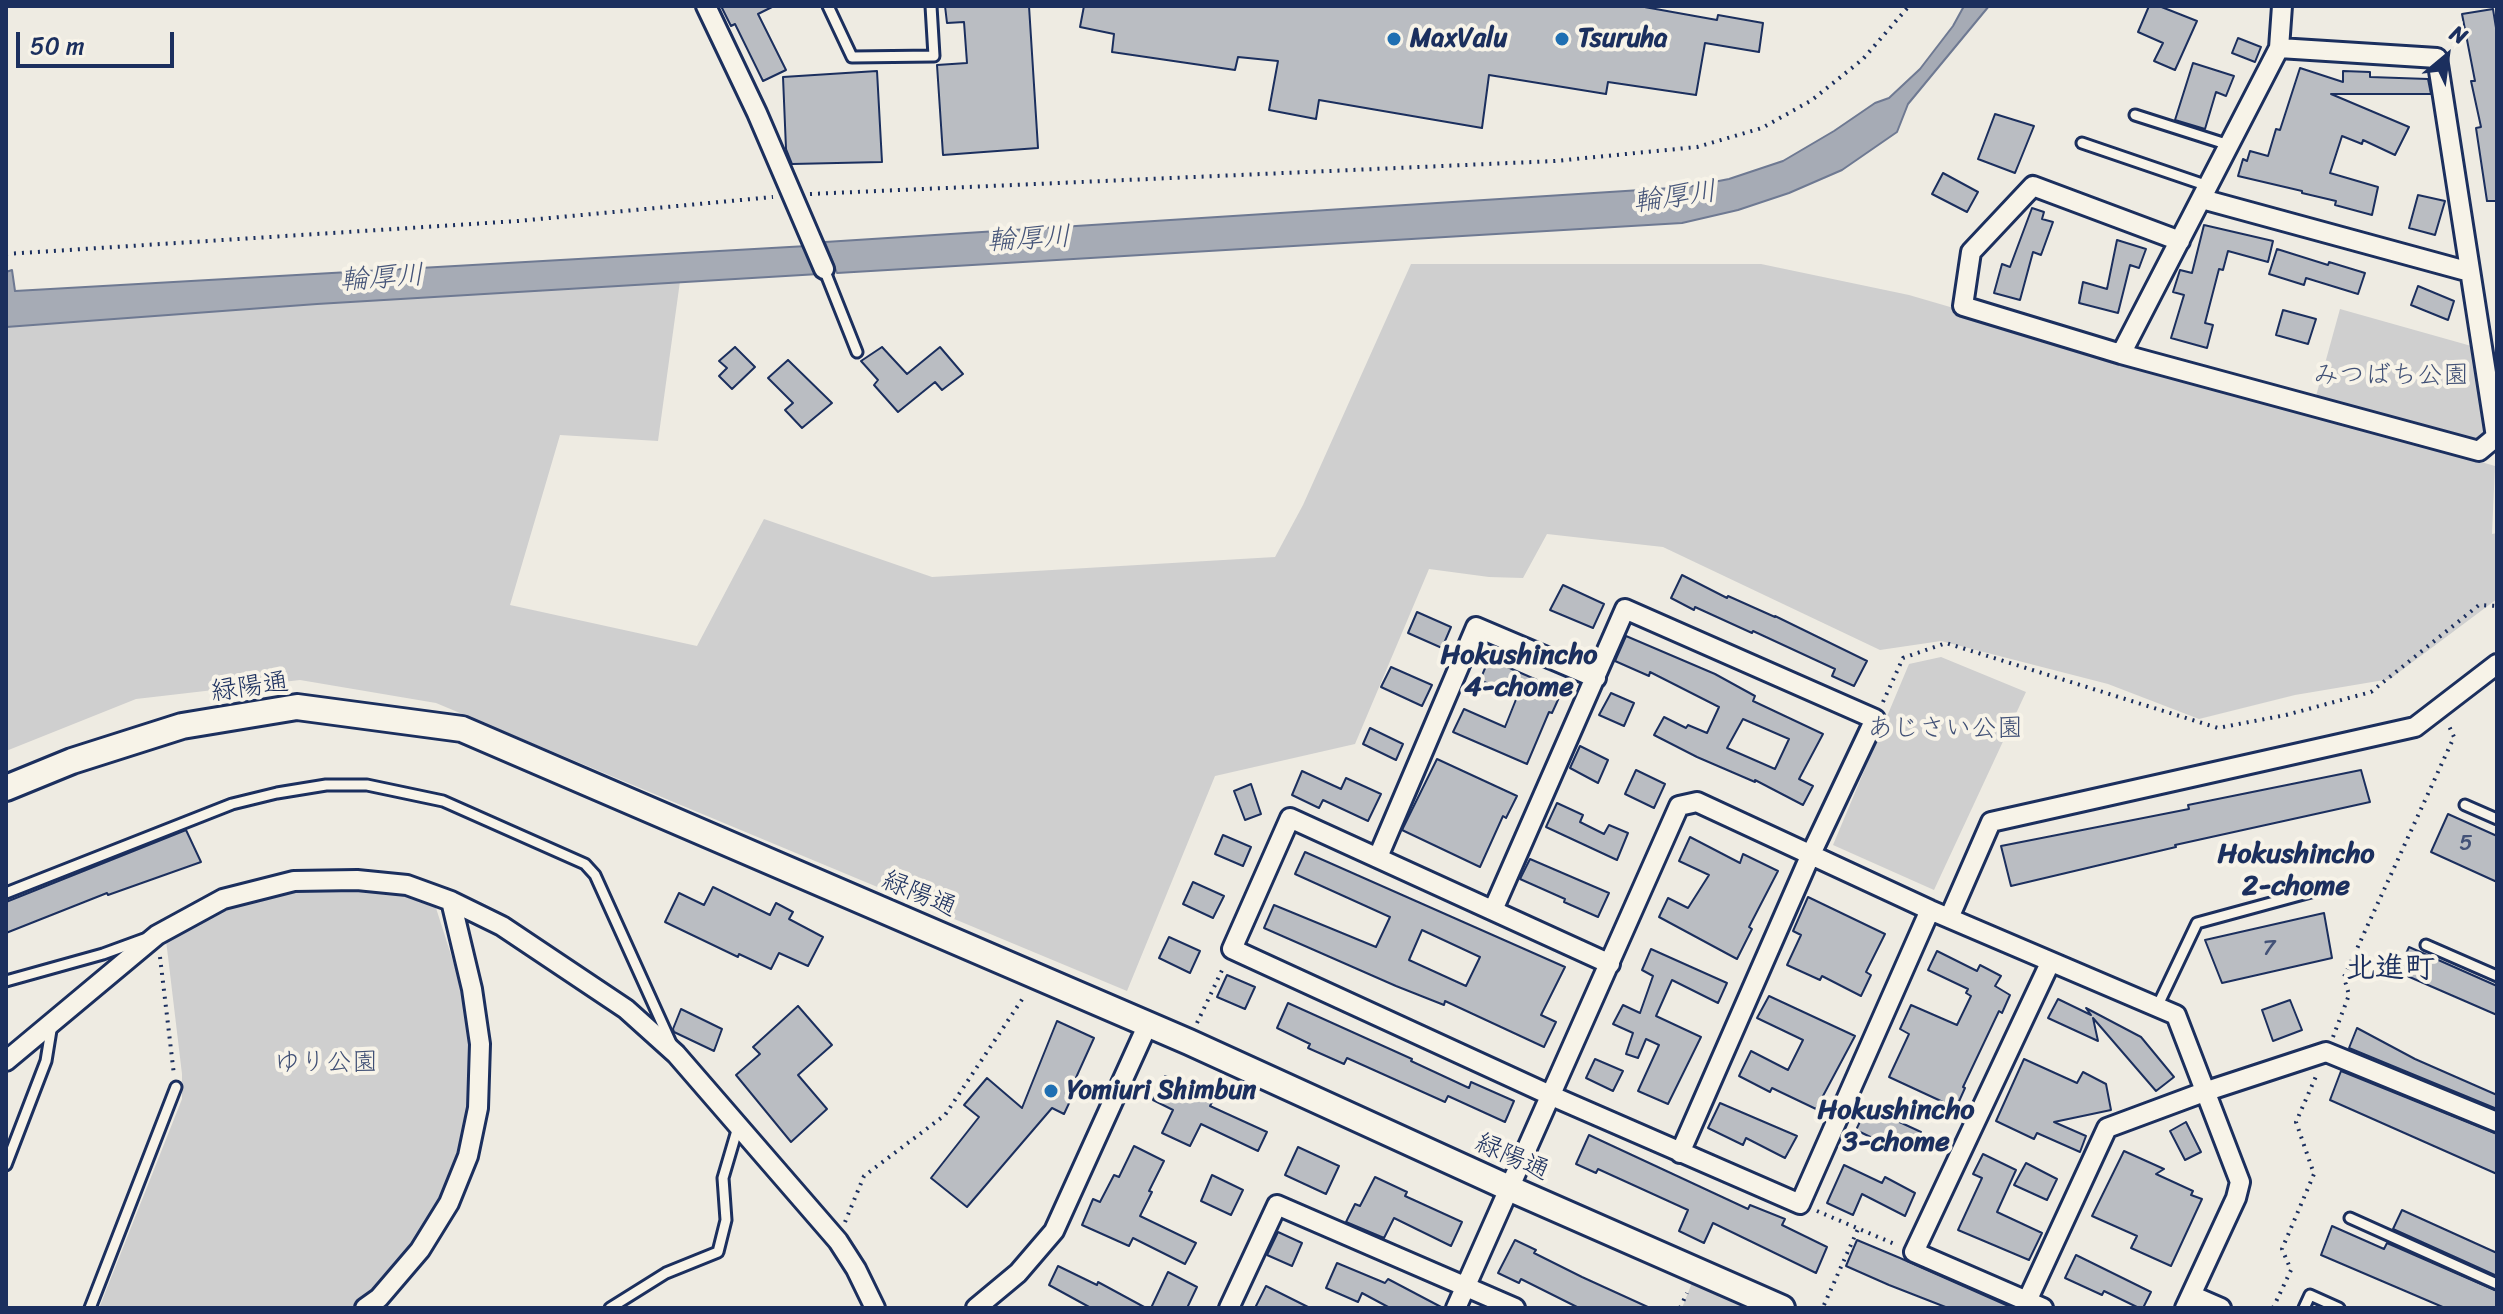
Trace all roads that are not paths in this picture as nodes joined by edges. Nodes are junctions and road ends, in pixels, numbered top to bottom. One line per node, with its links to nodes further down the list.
1 (706, 6): 11 (street)
2 (828, 6): 3 (lane)
3 (931, 6)
4 (2282, 6): 5 (street)
5 (2279, 48): 8 (street); 12 (street)
6 (2135, 115): 8 (lane)
7 (2082, 143): 9 (lane)
8 (2229, 145): 9 (street)
9 (2205, 192): 10 (street); 12 (street)
10 (2180, 241): 14 (street); 14 (street)
11 (824, 269): 13 (lane)
12 (2470, 272): 15 (street)
13 (857, 352)
14 (2121, 354): 15 (street)
15 (2496, 436)
16 (2495, 667): 28 (street)
17 (1596, 678): 21 (street); 22 (street); 26 (street)
18 (6, 788): 37 (street, 緑陽通)
19 (2465, 805): 20 (lane)
20 (2497, 819)
21 (1811, 854): 27 (street); 32 (street); 45 (street)
22 (1378, 857): 26 (street); 42 (street)
23 (2333, 886): 35 (lane)
24 (6, 893): 38 (lane)
25 (451, 901): 29 (street); 38 (street); 54 (street)
26 (1493, 910): 32 (street)
27 (1930, 910): 28 (street); 45 (street)
28 (1949, 918): 31 (street)
29 (157, 935): 34 (lane); 36 (street)
30 (2426, 945): 33 (lane)
31 (2050, 963): 35 (street); 52 (street)
32 (1610, 964): 42 (street)
33 (2497, 976)
34 (6, 981)
35 (2157, 1007): 41 (street)
36 (53, 1021): 39 (street); 46 (lane)
37 (1148, 1024): 47 (street, 緑陽通); 57 (street)
38 (676, 1054): 44 (street)
39 (6, 1061)
40 (176, 1087): 53 (lane)
41 (2204, 1092): 43 (street); 51 (street); 52 (street)
42 (1552, 1096): 45 (street); 47 (street)
43 (2497, 1122)
44 (738, 1124): 55 (lane); 56 (street)
45 (1680, 1153)
46 (6, 1165)
47 (1511, 1189): 50 (street); 61 (street, 緑陽通)
48 (2350, 1218): 49 (lane)
49 (2497, 1284)
50 (1466, 1287): 58 (street); 59 (street); 60 (street)
51 (2188, 1302): 62 (street)
52 (2035, 1304)
53 (90, 1308)
54 (365, 1308)
55 (610, 1308)
56 (875, 1308)
57 (976, 1308)
58 (1229, 1308)
59 (1456, 1308)
60 (1515, 1308)
61 (1782, 1308)
62 (2221, 1308)
63 (2304, 1308): 64 (lane)
64 (2339, 1308)

